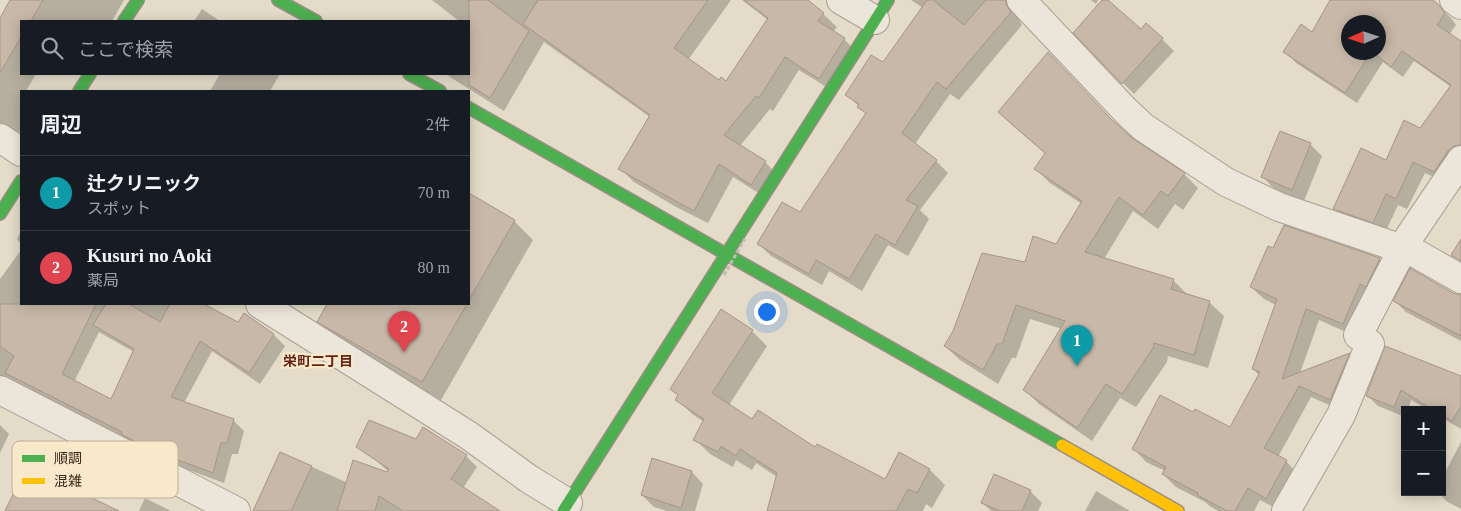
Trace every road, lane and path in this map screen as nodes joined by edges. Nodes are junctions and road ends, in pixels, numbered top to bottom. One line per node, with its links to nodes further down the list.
1 (138, 0): 8 (street)
2 (278, 0): 9 (street)
3 (840, 0): 7 (street)
4 (1021, 0): 21 (street)
5 (1454, 0): 6 (street)
6 (1461, 5)
7 (881, 10): 22 (street)
8 (125, 20)
9 (314, 20)
10 (89, 75): 12 (street)
11 (411, 75): 13 (street)
12 (80, 90)
13 (438, 90)
14 (470, 109): 22 (street)
15 (0, 138): 16 (street)
16 (20, 151)
17 (1461, 160): 21 (street)
18 (20, 183): 19 (street)
19 (0, 214)
20 (745, 239): 23 (path, bridge)
21 (1403, 248): 24 (street); 32 (street)
22 (726, 252): 29 (street); 31 (street)
23 (724, 275)
24 (1461, 279)
25 (262, 305): 29 (street)
26 (0, 390): 27 (street)
27 (99, 441)
28 (178, 481): 30 (street)
29 (566, 507)
30 (236, 511)
31 (1178, 511)
32 (1286, 511)

